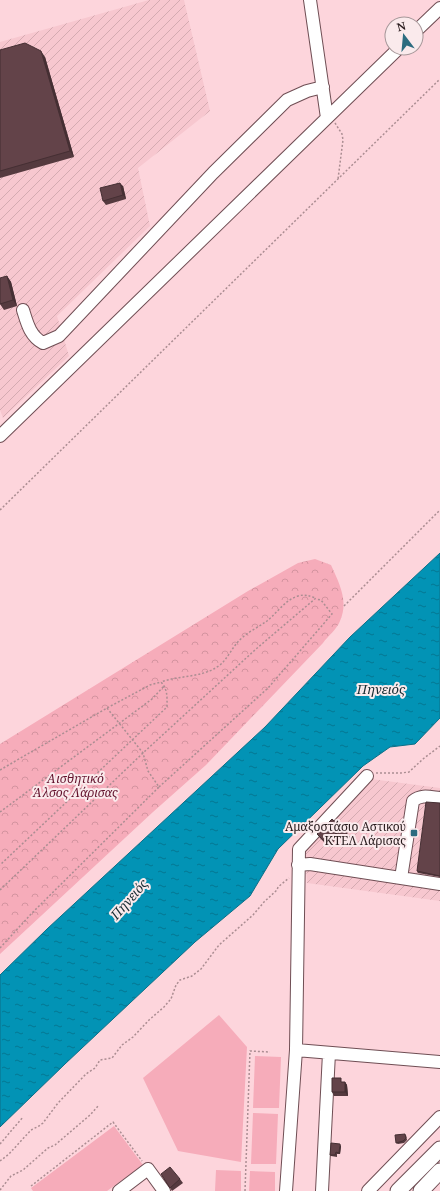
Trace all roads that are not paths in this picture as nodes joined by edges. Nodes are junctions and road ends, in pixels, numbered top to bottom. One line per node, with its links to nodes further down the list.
1 (310, 0): 5 (street)
2 (440, 8): 3 (street)
3 (424, 23)
4 (390, 56): 6 (street)
5 (323, 87): 6 (street); 7 (street)
6 (327, 118): 8 (street)
7 (23, 310)
8 (0, 436)
9 (367, 776): 11 (street)
10 (440, 798): 12 (street)
11 (298, 865): 12 (street); 14 (street)
12 (401, 878): 13 (street)
13 (440, 884)
14 (296, 1050): 15 (street); 22 (street)
15 (329, 1052): 16 (street); 23 (street)
16 (440, 1062)
17 (440, 1117): 24 (street)
18 (440, 1149): 25 (main road)
19 (440, 1172): 26 (main road)
20 (119, 1191): 21 (street)
21 (164, 1191)
22 (286, 1191)
23 (322, 1191)
24 (368, 1191)
25 (398, 1191)
26 (420, 1191)

